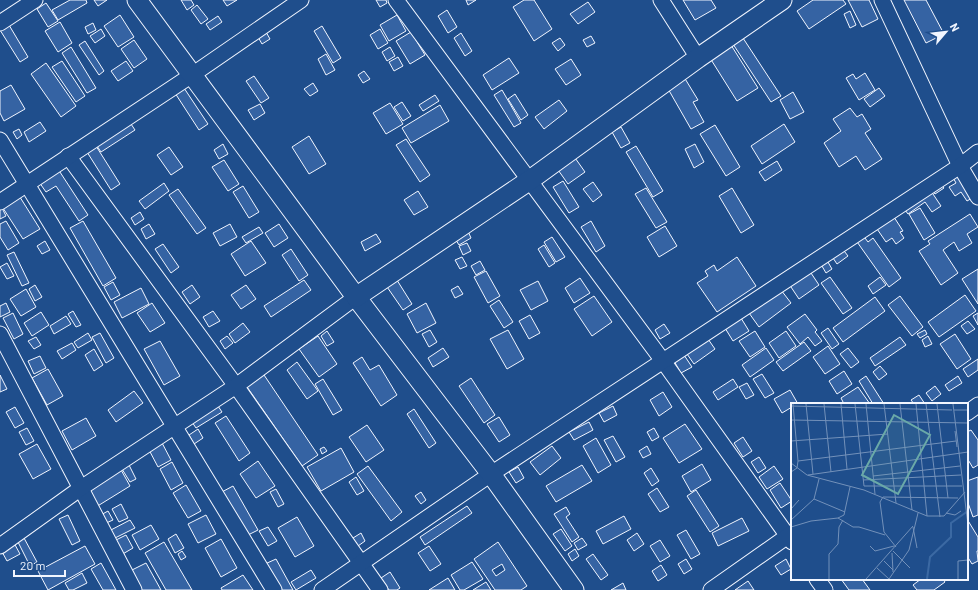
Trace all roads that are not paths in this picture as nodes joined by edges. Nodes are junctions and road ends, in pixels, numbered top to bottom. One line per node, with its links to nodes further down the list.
1 (35, 0): 8 (street)
2 (137, 0): 10 (street)
3 (300, 0): 10 (street)
4 (396, 0): 15 (street)
5 (661, 0): 9 (street)
6 (782, 0): 9 (street)
7 (882, 0): 14 (street)
8 (0, 23)
9 (698, 58): 15 (street)
10 (192, 75): 13 (street); 19 (street)
11 (0, 140): 16 (street)
12 (978, 152): 14 (street)
13 (68, 156): 16 (street); 22 (street)
14 (960, 166): 17 (street); 21 (street)
15 (530, 180): 19 (street); 21 (street)
16 (26, 184): 18 (street); 25 (street)
17 (978, 197)
18 (0, 202)
19 (356, 297): 22 (street); 26 (street)
20 (0, 334): 27 (street)
21 (663, 361): 26 (street); 28 (street)
22 (236, 386): 25 (street); 30 (street)
23 (978, 405): 24 (street)
24 (968, 412)
25 (174, 428): 27 (street); 33 (street)
26 (491, 474): 30 (street); 36 (street)
27 (81, 488): 29 (street); 32 (street)
28 (791, 537): 37 (street)
29 (0, 546)
30 (362, 563): 34 (street); 35 (street)
31 (818, 580): 38 (street)
32 (134, 590)
33 (274, 590)
34 (322, 590)
35 (380, 590)
36 (574, 590)
37 (711, 590)
38 (825, 590)

